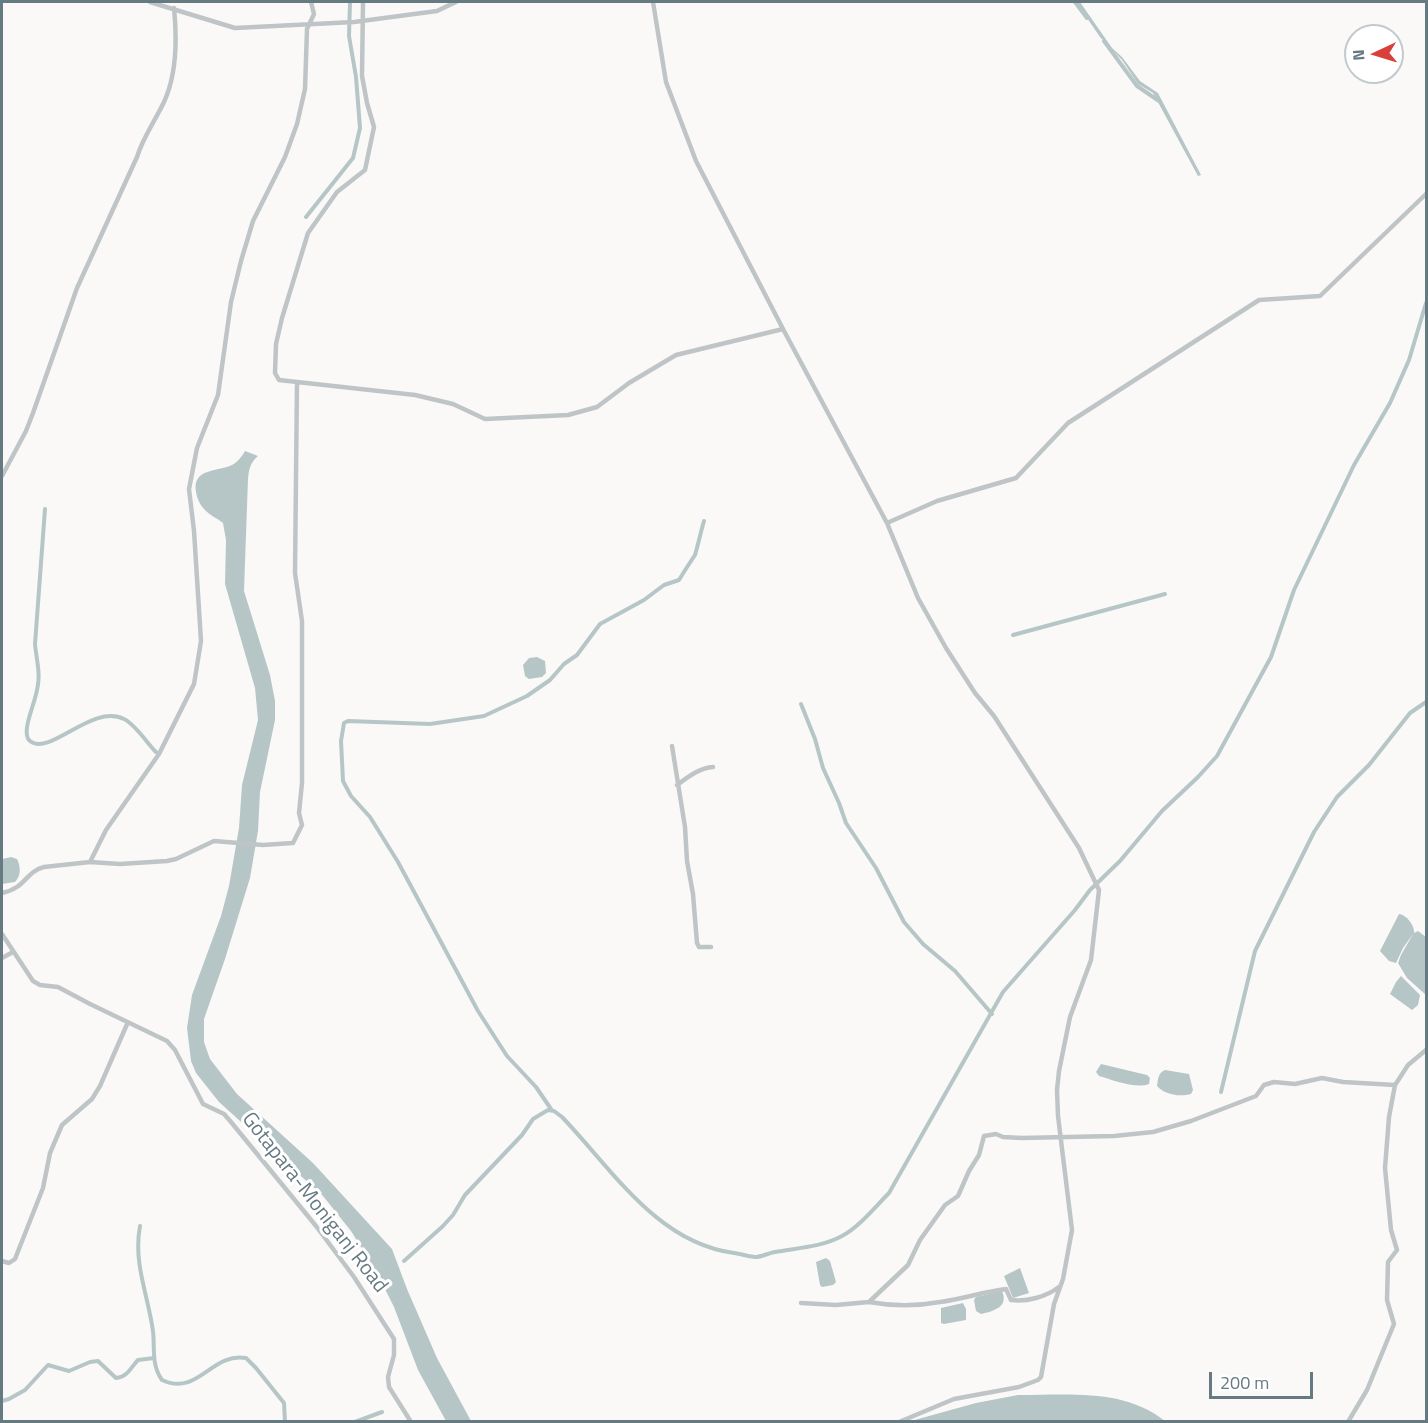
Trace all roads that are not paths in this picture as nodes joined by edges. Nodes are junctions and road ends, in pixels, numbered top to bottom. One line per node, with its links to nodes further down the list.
1 (150, 2): 6 (street)
2 (311, 2): 8 (street)
3 (363, 2): 7 (street)
4 (456, 2): 7 (street)
5 (653, 2): 10 (street)
6 (174, 8): 8 (street); 12 (street)
7 (363, 19): 8 (street); 11 (street)
8 (309, 23): 17 (street)
9 (1426, 194): 13 (street)
10 (783, 329): 11 (street); 13 (street)
11 (297, 382): 17 (street)
12 (2, 476)
13 (887, 523): 26 (street)
14 (672, 746): 16 (street)
15 (713, 767): 16 (street)
16 (677, 785): 20 (street)
17 (90, 862): 18 (street)
18 (2, 893)
19 (2, 934): 21 (street, Gotapara-Moniganj Road)
20 (711, 947)
21 (13, 952): 22 (street); 23 (street, Gotapara-Moniganj Road)
22 (2, 958)
23 (128, 1022): 27 (street); 31 (street, Gotapara-Moniganj Road)
24 (1426, 1050): 25 (street)
25 (1395, 1085): 26 (street); 33 (street)
26 (1061, 1136): 28 (street); 30 (street)
27 (2, 1261)
28 (1061, 1286): 30 (street); 32 (street)
29 (801, 1302): 30 (street)
30 (869, 1302)
31 (411, 1422)
32 (899, 1422)
33 (1348, 1422)

